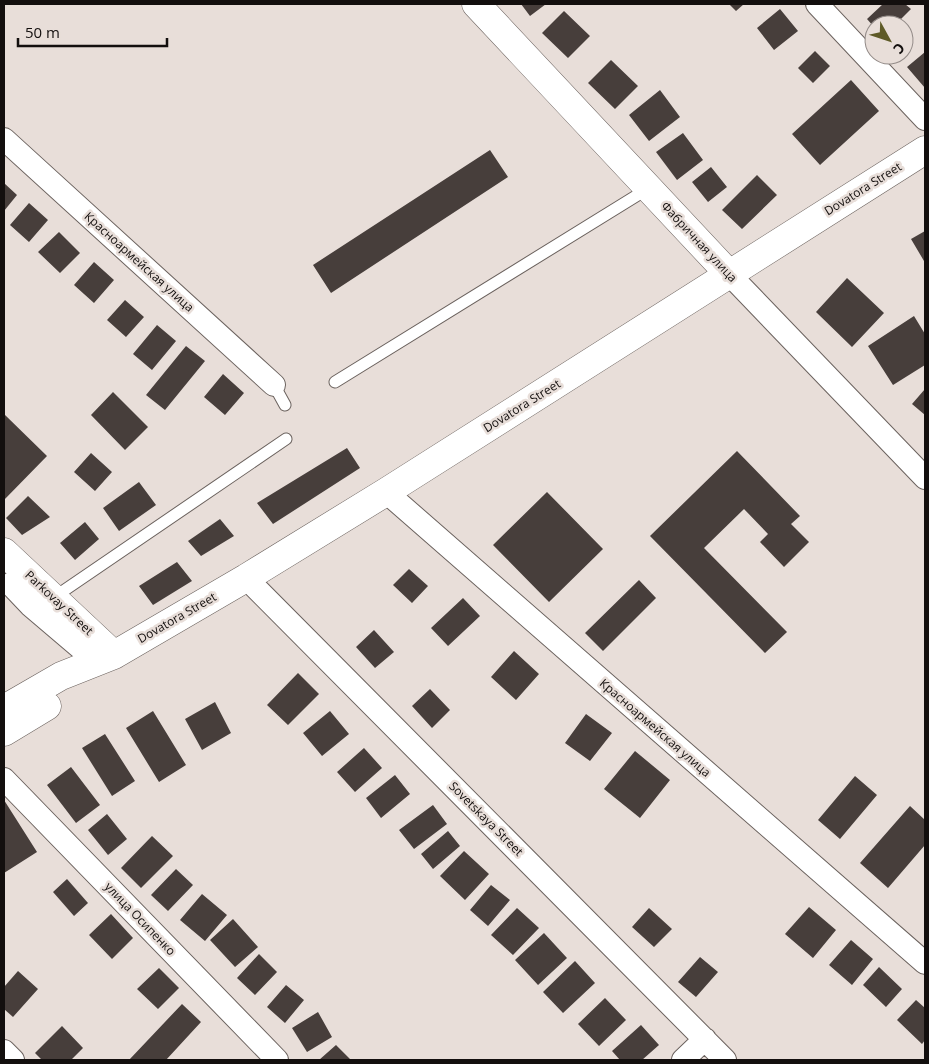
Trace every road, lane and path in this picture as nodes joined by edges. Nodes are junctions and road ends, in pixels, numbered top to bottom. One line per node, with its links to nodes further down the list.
1 (476, 4): 6 (main road, Фабричная улица)
2 (817, 4): 3 (street)
3 (925, 119)
4 (4, 139): 9 (street, Красноармейская улица)
5 (925, 150): 7 (main road, Dovatora Street)
6 (648, 188): 7 (main road, Фабричная улица); 8 (lane)
7 (729, 274): 12 (street, Фабричная улица); 13 (main road, Dovatora Street)
8 (335, 382)
9 (274, 385): 10 (lane)
10 (285, 405)
11 (286, 439): 17 (lane)
12 (925, 478)
13 (386, 492): 15 (main road, Dovatora Street); 22 (street, Красноармейская улица)
14 (4, 552): 17 (main road, Parkovay Street)
15 (246, 578): 18 (main road, Dovatora Street); 23 (street, Sovetskaya Street)
16 (7, 586): 18 (street)
17 (53, 598): 18 (main road, Parkovay Street)
18 (105, 659): 19 (main road, Dovatora Street); 20 (main road, Dovatora Street)
19 (4, 709)
20 (4, 732)
21 (4, 778): 26 (street, улица Осипенко)
22 (925, 963)
23 (705, 1039): 27 (street); 28 (street, Sovetskaya Street)
24 (4, 1051): 25 (street)
25 (13, 1060)
26 (276, 1060)
27 (683, 1060)
28 (725, 1060)

